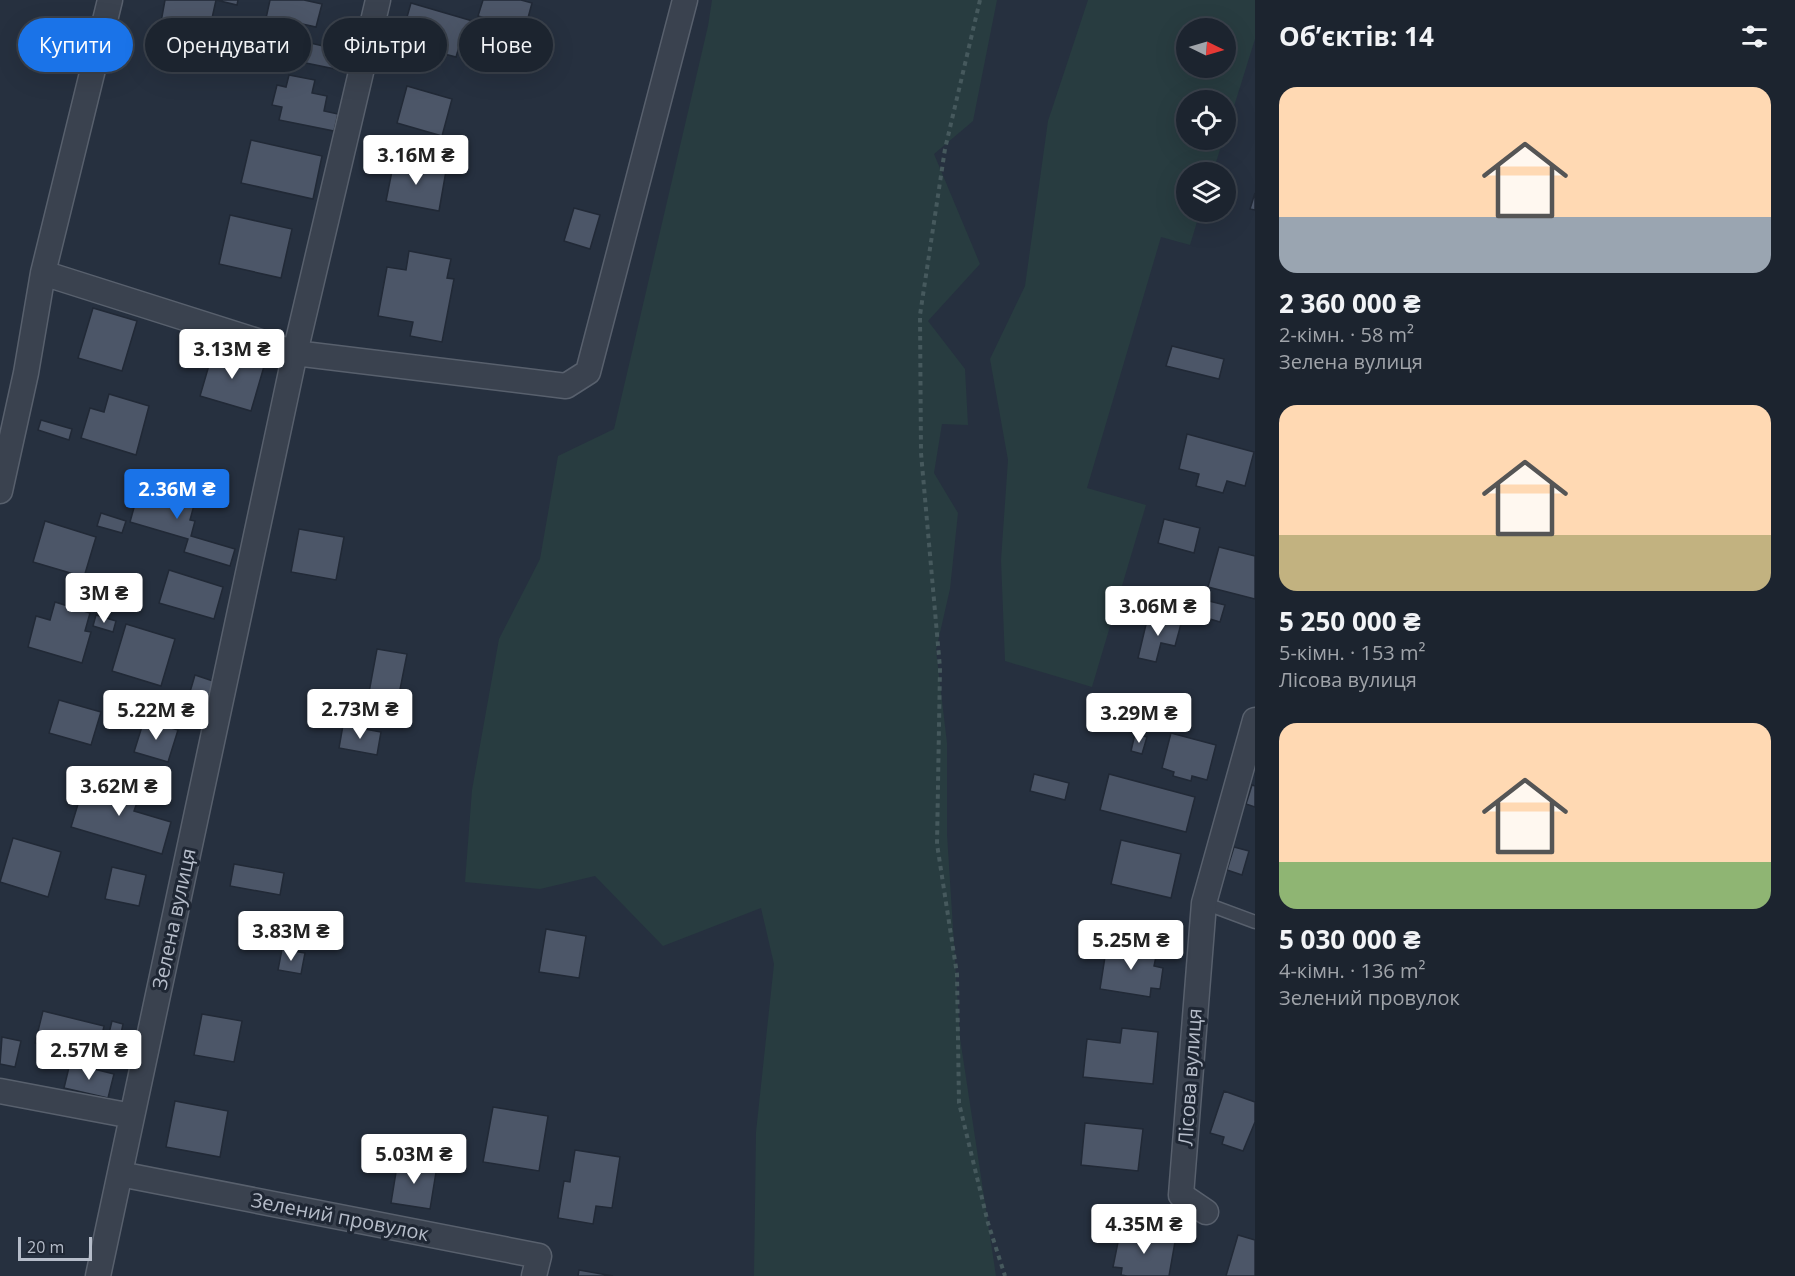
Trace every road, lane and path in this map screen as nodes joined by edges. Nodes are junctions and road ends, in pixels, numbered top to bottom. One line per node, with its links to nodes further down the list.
1 (110, 0): 5 (street)
2 (378, 0): 6 (street, Зелена вулиця)
3 (685, 0): 6 (street)
4 (980, 0): 17 (path)
5 (43, 273): 6 (street); 7 (street)
6 (295, 353): 12 (street, Зелена вулиця)
7 (0, 491)
8 (1255, 720): 9 (street, Лісова вулиця)
9 (1204, 903): 10 (lane); 14 (street, Лісова вулиця)
10 (1255, 922)
11 (0, 1091): 12 (street)
12 (132, 1116): 13 (street, Зелена вулиця)
13 (120, 1174): 15 (street, Зелена вулиця); 16 (street, Зелений провулок)
14 (1206, 1212)
15 (98, 1276)
16 (534, 1276)
17 (1005, 1276)

